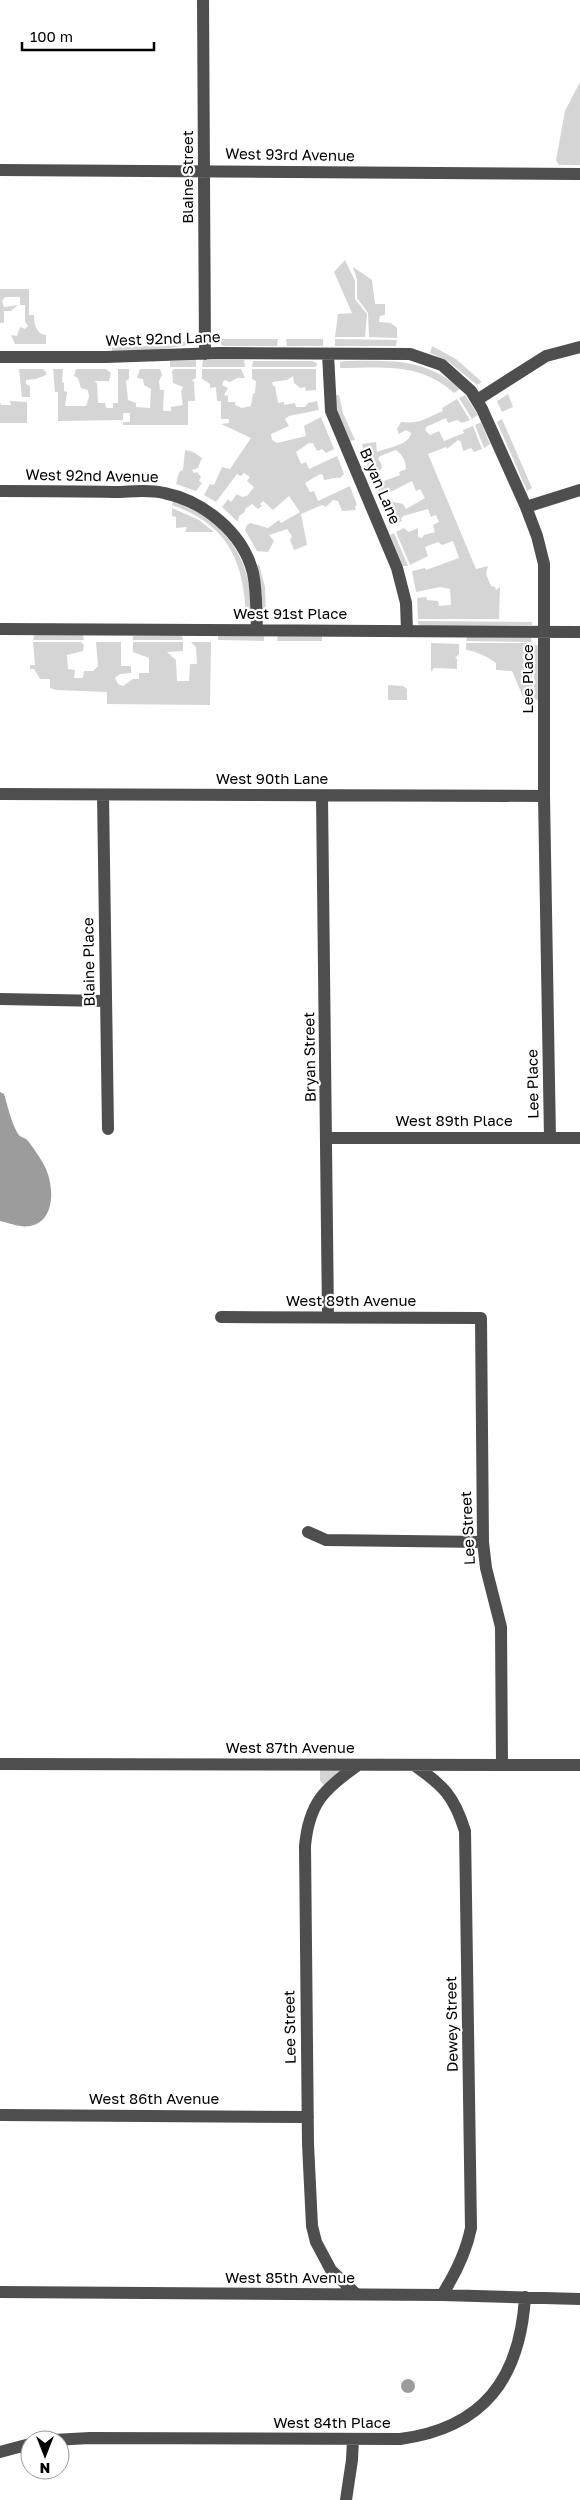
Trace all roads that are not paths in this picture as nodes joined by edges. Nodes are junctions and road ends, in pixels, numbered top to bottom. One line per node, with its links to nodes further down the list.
1 (202, 0): 3 (street, Blaine Street)
2 (0, 170): 3 (street, West 93rd Avenue)
3 (205, 170): 4 (street, West 93rd Avenue); 6 (street, Blaine Street)
4 (580, 174)
5 (580, 347): 9 (street)
6 (205, 354): 7 (street, West 92nd Lane); 8 (street, West 92nd Lane)
7 (328, 354): 9 (street, Lee Place); 15 (street, Bryan Lane)
8 (0, 357)
9 (477, 400): 12 (street, Lee Place)
10 (580, 490): 12 (street)
11 (0, 491): 14 (street, West 92nd Avenue)
12 (526, 507): 16 (street, Lee Place)
13 (0, 629): 14 (street, West 91st Place)
14 (256, 630): 15 (street, West 91st Place)
15 (407, 631): 16 (street, West 91st Place)
16 (545, 632): 17 (street, West 91st Place); 21 (street, Lee Place)
17 (580, 632)
18 (0, 794): 19 (street, West 90th Lane)
19 (104, 795): 20 (street, West 90th Lane); 23 (street, Blaine Place)
20 (322, 796): 21 (street, West 90th Lane); 25 (street, Bryan Street)
21 (544, 796): 26 (street, Lee Place)
22 (0, 999): 23 (street)
23 (105, 1001): 24 (street, Blaine Place)
24 (108, 1129)
25 (327, 1138): 26 (street, West 89th Place); 29 (street, Bryan Street)
26 (550, 1138): 27 (street, West 89th Place)
27 (580, 1138)
28 (221, 1317): 29 (street, West 89th Avenue)
29 (328, 1317): 30 (street, West 89th Avenue)
30 (482, 1318): 32 (street, Lee Street)
31 (308, 1532): 32 (street)
32 (482, 1542): 36 (street, Lee Street)
33 (0, 1764): 34 (street, West 87th Avenue)
34 (358, 1765): 35 (street, West 87th Avenue); 39 (street, Lee Street)
35 (414, 1765): 36 (street, West 87th Avenue); 42 (street, Dewey Street)
36 (502, 1765): 37 (street, West 87th Avenue)
37 (580, 1765)
38 (0, 2115): 39 (street, West 86th Avenue)
39 (308, 2117): 41 (street, Lee Street)
40 (0, 2292): 41 (street, West 85th Avenue)
41 (356, 2294): 42 (street, West 85th Avenue)
42 (442, 2295): 43 (street, West 85th Avenue)
43 (525, 2297): 44 (street, West 85th Avenue); 46 (street, West 84th Place)
44 (580, 2299)
45 (70, 2439): 46 (street, West 84th Place)
46 (352, 2439): 49 (street)
47 (20, 2447): 48 (street)
48 (0, 2452)
49 (346, 2500)

